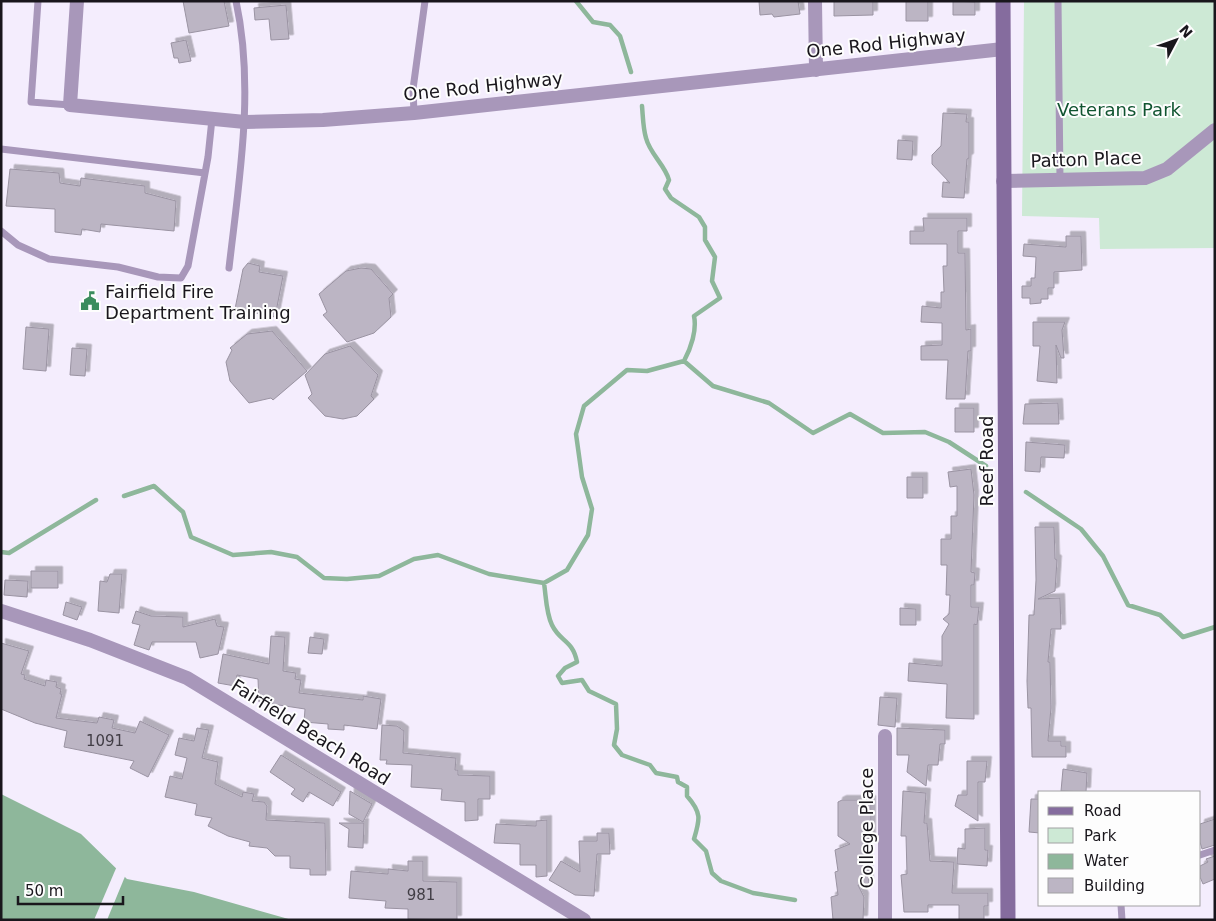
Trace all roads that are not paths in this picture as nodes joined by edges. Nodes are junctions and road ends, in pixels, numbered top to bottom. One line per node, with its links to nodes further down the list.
1 (38, 1): 10 (lane)
2 (77, 1): 10 (street)
3 (236, 1): 13 (lane)
4 (425, 1): 11 (lane)
5 (815, 1): 9 (street)
6 (1003, 1): 8 (street, Reef Road)
7 (1058, 1): 17 (lane)
8 (1003, 49): 9 (street, One Rod Highway); 18 (street, Reef Road)
9 (816, 70): 11 (street, One Rod Highway)
10 (70, 105): 12 (street, One Rod Highway)
11 (414, 113): 13 (street, One Rod Highway)
12 (212, 119): 13 (street, One Rod Highway); 16 (lane)
13 (245, 122): 20 (lane)
14 (1215, 130): 17 (street, Patton Place)
15 (1, 149): 16 (lane)
16 (205, 173): 19 (lane)
17 (1060, 180): 18 (street, Patton Place)
18 (1003, 181): 28 (street, Reef Road)
19 (1, 231)
20 (229, 268)
21 (1, 611): 26 (street, Fairfield Beach Road)
22 (885, 736): 27 (street, College Place)
23 (1215, 850): 24 (lane)
24 (1201, 855)
25 (1121, 906): 29 (lane)
26 (584, 920)
27 (885, 920)
28 (1008, 920)
29 (1122, 920)

